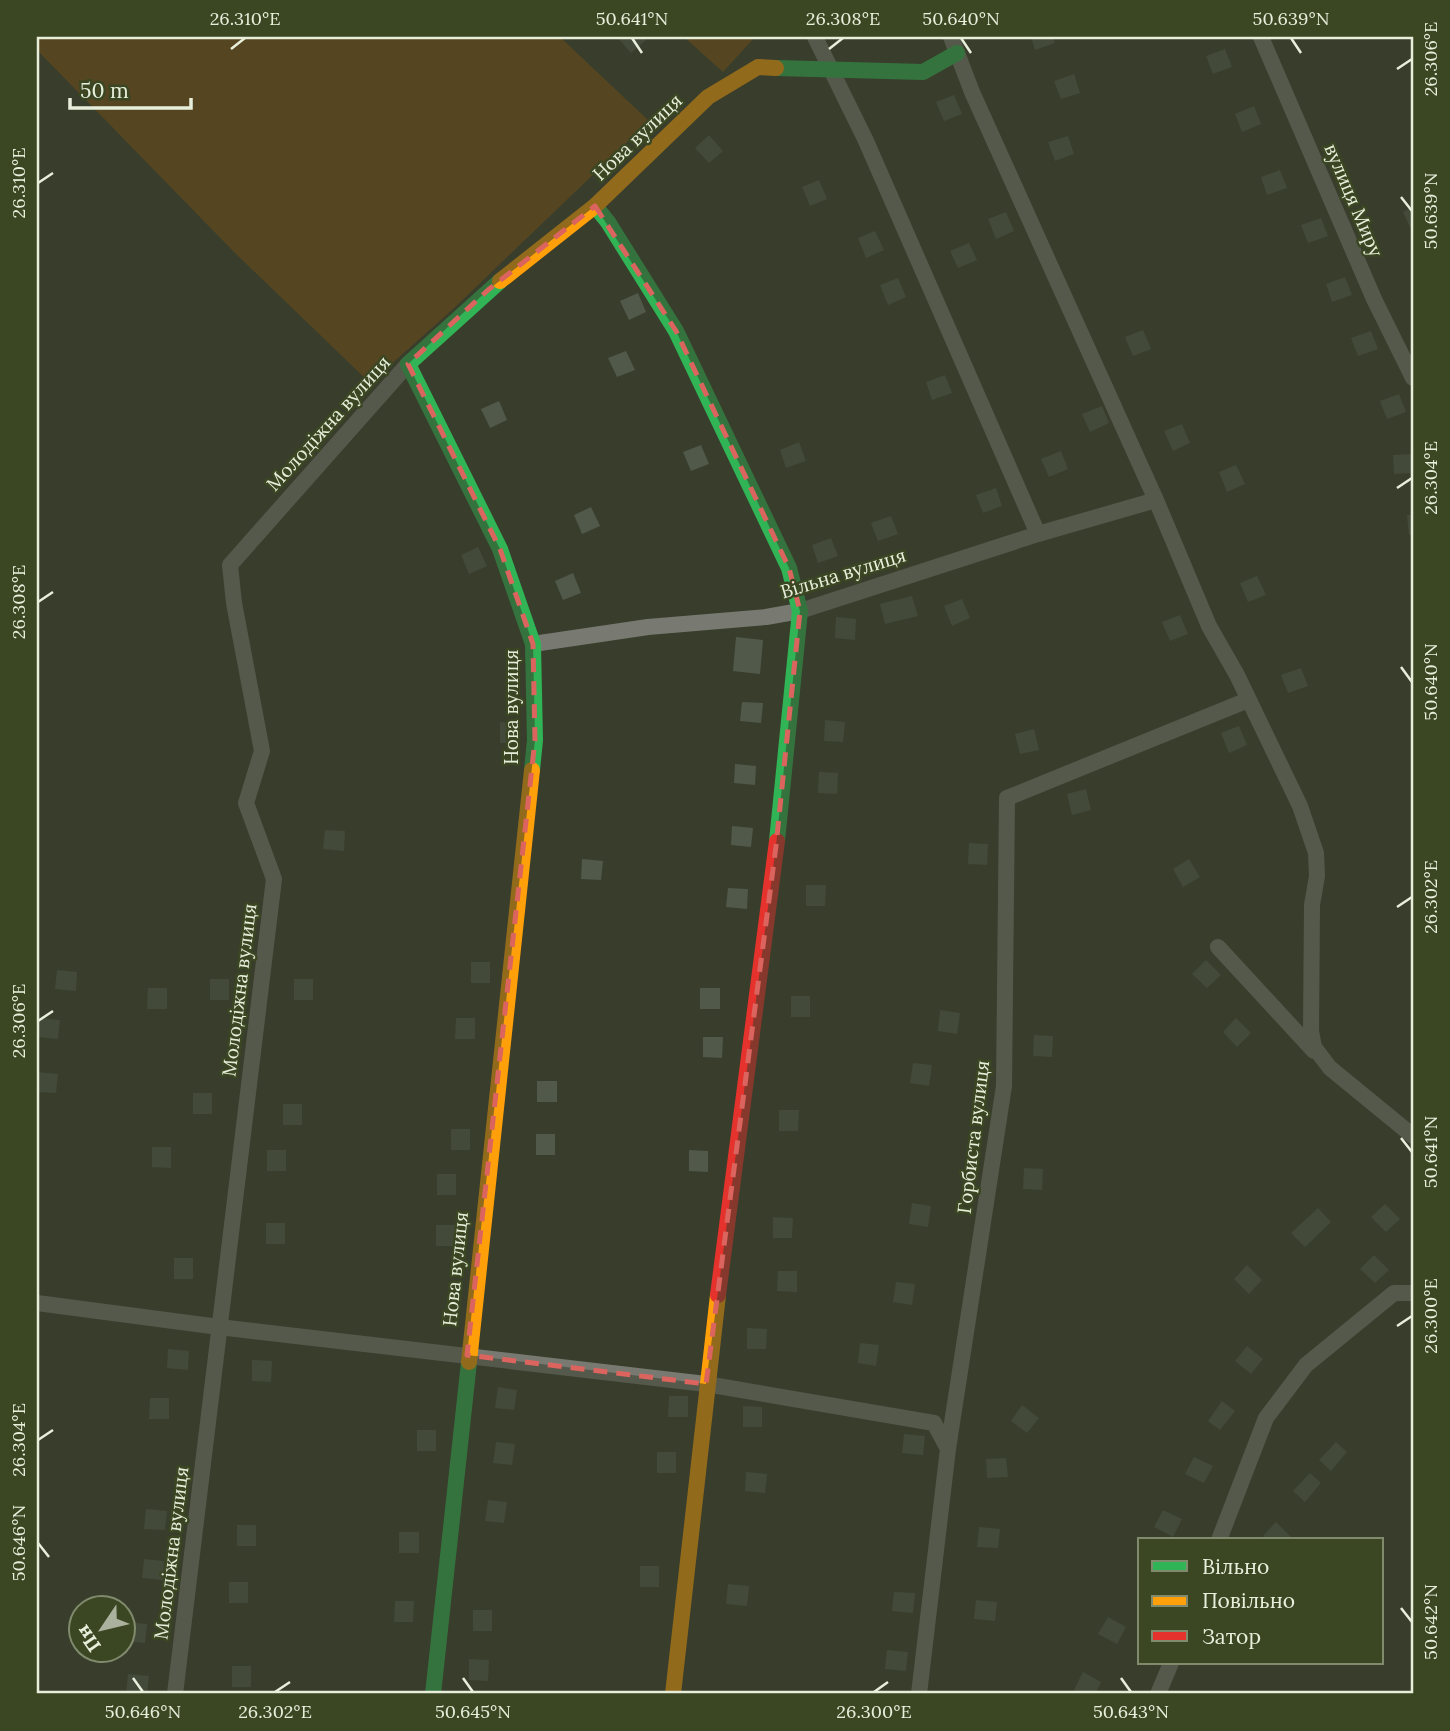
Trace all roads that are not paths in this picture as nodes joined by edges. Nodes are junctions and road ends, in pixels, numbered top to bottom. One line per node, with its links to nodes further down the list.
1 (816, 37): 5 (street)
2 (951, 37): 4 (street)
3 (1261, 37): 8 (street, вулиця Миру)
4 (957, 53): 5 (street, Нова вулиця); 9 (street)
5 (831, 70): 6 (street, Нова вулиця); 10 (street)
6 (595, 206): 7 (street, Нова вулиця); 11 (street)
7 (408, 364): 12 (street, Нова вулиця); 19 (street, Молодіжна вулиця)
8 (1413, 378)
9 (1156, 500): 10 (street, Вільна вулиця); 13 (street)
10 (1038, 534): 11 (street, Вільна вулиця)
11 (800, 611): 12 (street, Вільна вулиця); 21 (street)
12 (533, 644): 20 (street, Нова вулиця)
13 (1248, 700): 15 (street); 22 (street, Горбиста вулиця)
14 (1219, 947): 15 (street)
15 (1320, 1058): 16 (street)
16 (1413, 1136)
17 (1413, 1293): 23 (street)
18 (37, 1303): 19 (street)
19 (219, 1327): 20 (street); 25 (street, Молодіжна вулиця)
20 (467, 1356): 21 (street); 26 (street, Нова вулиця)
21 (706, 1384): 22 (street); 27 (street)
22 (948, 1449): 28 (street, Горбиста вулиця)
23 (1220, 1538)
24 (1171, 1664): 29 (street)
25 (175, 1694)
26 (433, 1694)
27 (673, 1694)
28 (919, 1694)
29 (1158, 1694)

